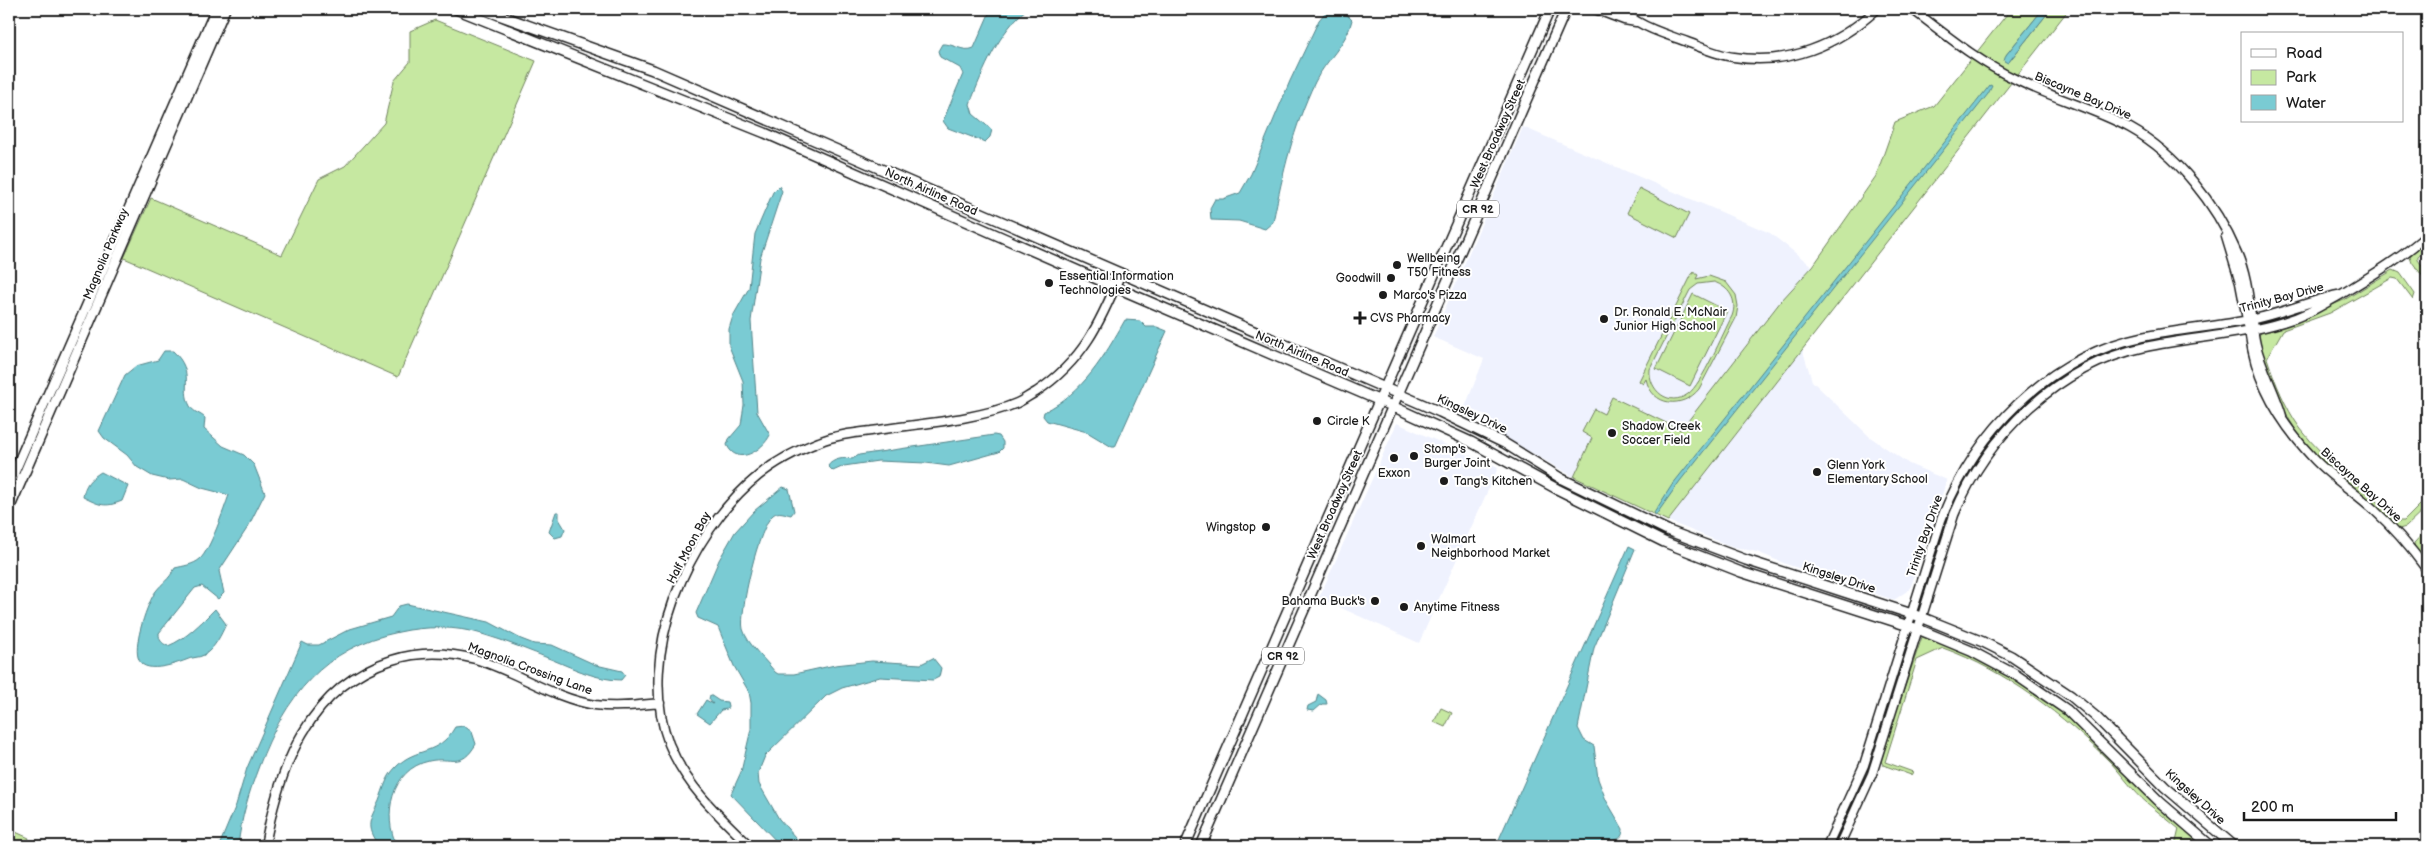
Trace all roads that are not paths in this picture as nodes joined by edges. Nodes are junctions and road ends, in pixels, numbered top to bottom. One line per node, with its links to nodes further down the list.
1 (216, 9): 14 (main road, Magnolia Parkway)
2 (225, 9): 14 (main road, Magnolia Parkway)
3 (456, 9): 13 (main road, North Airline Road)
4 (482, 9): 12 (main road, North Airline Road)
5 (1550, 9): 19 (main road, West Broadway Street / CR 92)
6 (1566, 9): 24 (main road, West Broadway Street / CR 92)
7 (1594, 9): 11 (street)
8 (1619, 9): 11 (street)
9 (1877, 9): 11 (street)
10 (1912, 9): 21 (street, Biscayne Bay Drive)
11 (1638, 22)
12 (583, 45): 13 (main road); 16 (main road, North Airline Road)
13 (579, 57): 17 (main road, North Airline Road)
14 (140, 195): 30 (main road, Magnolia Parkway); 32 (main road, Magnolia Parkway)
15 (2427, 235): 18 (street, Trinity Bay Drive)
16 (1121, 273): 17 (street, Half Moon Bay); 20 (main road, North Airline Road)
17 (1115, 287): 23 (main road, North Airline Road); 42 (street, Half Moon Bay)
18 (2340, 295): 21 (street, Trinity Bay Drive); 22 (street, Trinity Bay Drive)
19 (1422, 302): 24 (main road); 25 (main road, West Broadway Street / CR 92)
20 (1228, 320): 23 (main road); 25 (main road, North Airline Road)
21 (2250, 320): 22 (street, Biscayne Bay Drive); 38 (street, Trinity Bay Drive)
22 (2251, 330): 36 (street, Biscayne Bay Drive); 39 (street, Trinity Bay Drive)
23 (1222, 333): 27 (main road, North Airline Road)
24 (1419, 344): 26 (main road, West Broadway Street / CR 92)
25 (1384, 389): 26 (main road, North Airline Road); 27 (main road, West Broadway Street / CR 92)
26 (1397, 395): 28 (main road, West Broadway Street / CR 92); 29 (main road, Kingsley Drive)
27 (1379, 400): 28 (main road, North Airline Road); 46 (main road, West Broadway Street / CR 92)
28 (1392, 406): 31 (main road, Kingsley Drive); 47 (main road, West Broadway Street / CR 92)
29 (1562, 479): 31 (main road); 33 (main road, Kingsley Drive)
30 (9, 484)
31 (1557, 489): 34 (main road, Kingsley Drive)
32 (9, 509)
33 (1669, 531): 34 (main road); 35 (main road, Kingsley Drive)
34 (1664, 542): 37 (main road, Kingsley Drive)
35 (1746, 560): 37 (main road); 38 (main road, Kingsley Drive)
36 (2427, 570)
37 (1741, 572): 40 (main road, Kingsley Drive)
38 (1912, 614): 39 (main road, Kingsley Drive); 40 (street, Trinity Bay Drive)
39 (1921, 617): 41 (street, Trinity Bay Drive); 43 (main road, Kingsley Drive)
40 (1908, 626): 41 (main road, Kingsley Drive); 48 (street, Trinity Bay Drive)
41 (1918, 629): 49 (street, Trinity Bay Drive); 50 (main road, Kingsley Drive)
42 (660, 703): 44 (street, Magnolia Crossing Lane); 45 (street, Half Moon Bay)
43 (2219, 836): 50 (main road); 51 (main road, Kingsley Drive)
44 (265, 846)
45 (750, 846)
46 (1185, 846)
47 (1200, 846)
48 (1827, 846)
49 (1839, 846)
50 (2210, 846)
51 (2234, 846)

